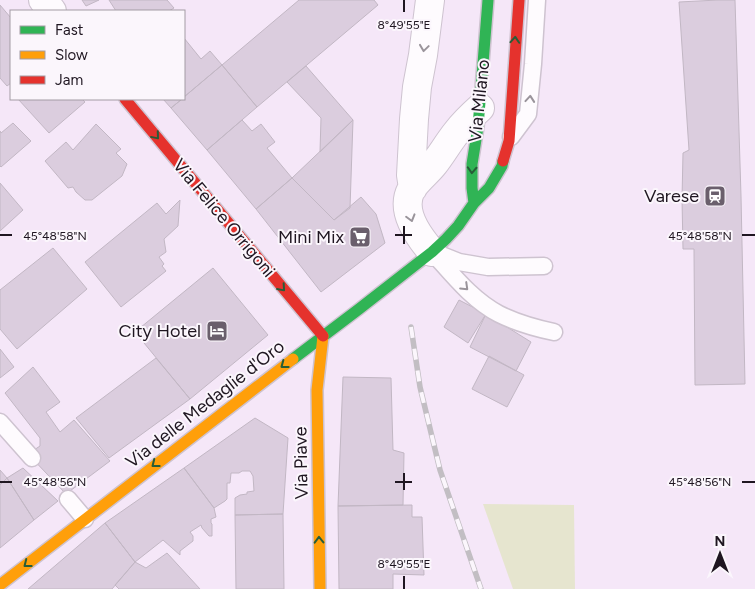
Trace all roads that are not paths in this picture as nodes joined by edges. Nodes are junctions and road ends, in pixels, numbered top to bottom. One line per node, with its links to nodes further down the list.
1 (42, 0): 6 (street)
2 (430, 0): 10 (street, one-way to 10)
3 (488, 0): 8 (main road, Via Milano)
4 (519, 0): 9 (main road, Via Milano, one-way to 4)
5 (537, 0): 9 (lane, Via Milano, one-way to 5)
6 (51, 10)
7 (126, 100): 15 (main road, Via Felice Orrigoni, one-way to 15)
8 (480, 108): 10 (street); 11 (main road, Via Milano, one-way to 11)
9 (509, 141): 11 (main road, Via Milano)
10 (412, 188): 12 (street, one-way to 12)
11 (474, 203): 12 (main road, Via Milano)
12 (432, 252): 13 (lane); 14 (lane, one-way to 14); 15 (main road, Via delle Medaglie d'Oro)
13 (544, 266)
14 (554, 332)
15 (323, 336): 19 (main road, Via delle Medaglie d'Oro, one-way to 19); 21 (main road, Via Piave, one-way to 15)
16 (0, 422): 17 (lane)
17 (32, 458)
18 (68, 499): 19 (lane)
19 (85, 519): 20 (main road, Via delle Medaglie d'Oro, one-way to 20)
20 (0, 585)
21 (320, 589)

